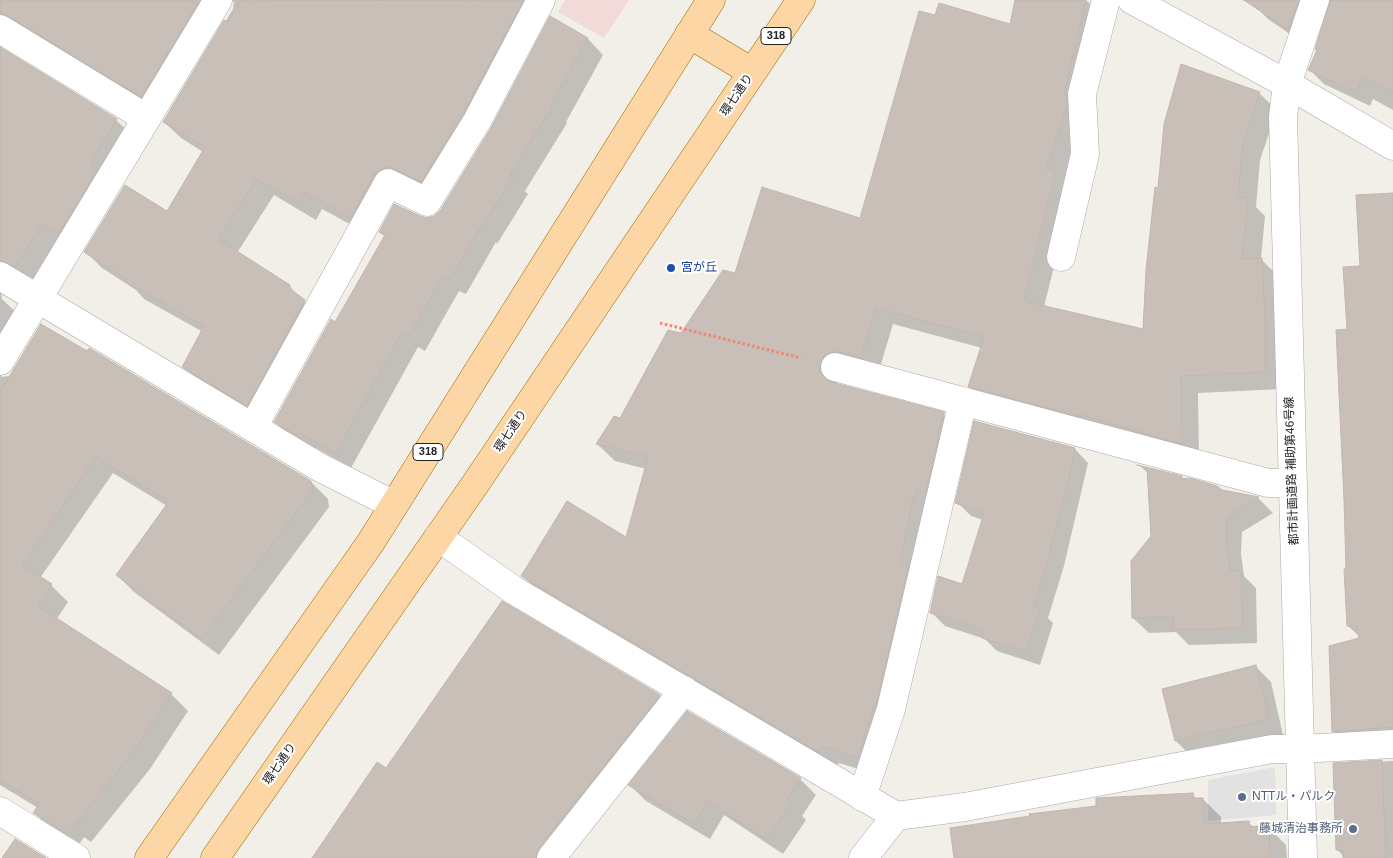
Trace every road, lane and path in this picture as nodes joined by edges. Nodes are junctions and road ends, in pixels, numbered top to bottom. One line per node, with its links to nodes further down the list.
1 (218, 0): 12 (street)
2 (541, 0): 21 (street)
3 (711, 0): 9 (main road, 318)
4 (801, 0): 10 (main road, 環七通り / 318)
5 (1106, 0): 14 (street)
6 (1132, 0): 11 (street)
7 (1315, 0): 11 (street, 都市計画道路 補助第46号線)
8 (0, 29): 12 (street)
9 (689, 34): 10 (main road); 23 (main road, 318)
10 (752, 72): 24 (main road, 環七通り / 318)
11 (1287, 84): 13 (street); 22 (street, 都市計画道路 補助第46号線)
12 (146, 118): 16 (street)
13 (1393, 146)
14 (1061, 257)
15 (0, 276): 16 (street)
16 (37, 298): 18 (street); 21 (street)
17 (660, 323): 19 (path)
18 (0, 361)
19 (835, 367): 20 (street)
20 (963, 401): 22 (street); 28 (street)
21 (253, 426): 23 (street)
22 (1292, 482): 27 (street, 都市計画道路 補助第46号線)
23 (394, 505): 32 (main road, 318)
24 (438, 537): 25 (street); 33 (main road, 環七通り / 318)
25 (684, 690): 28 (street); 34 (street)
26 (1393, 744): 27 (street)
27 (1301, 750): 30 (street); 36 (street, 都市計画道路 補助第46号線)
28 (862, 797): 30 (street)
29 (0, 811): 31 (street)
30 (896, 816): 35 (street)
31 (76, 858)
32 (149, 858)
33 (214, 858)
34 (551, 858)
35 (863, 858)
36 (1303, 858)

